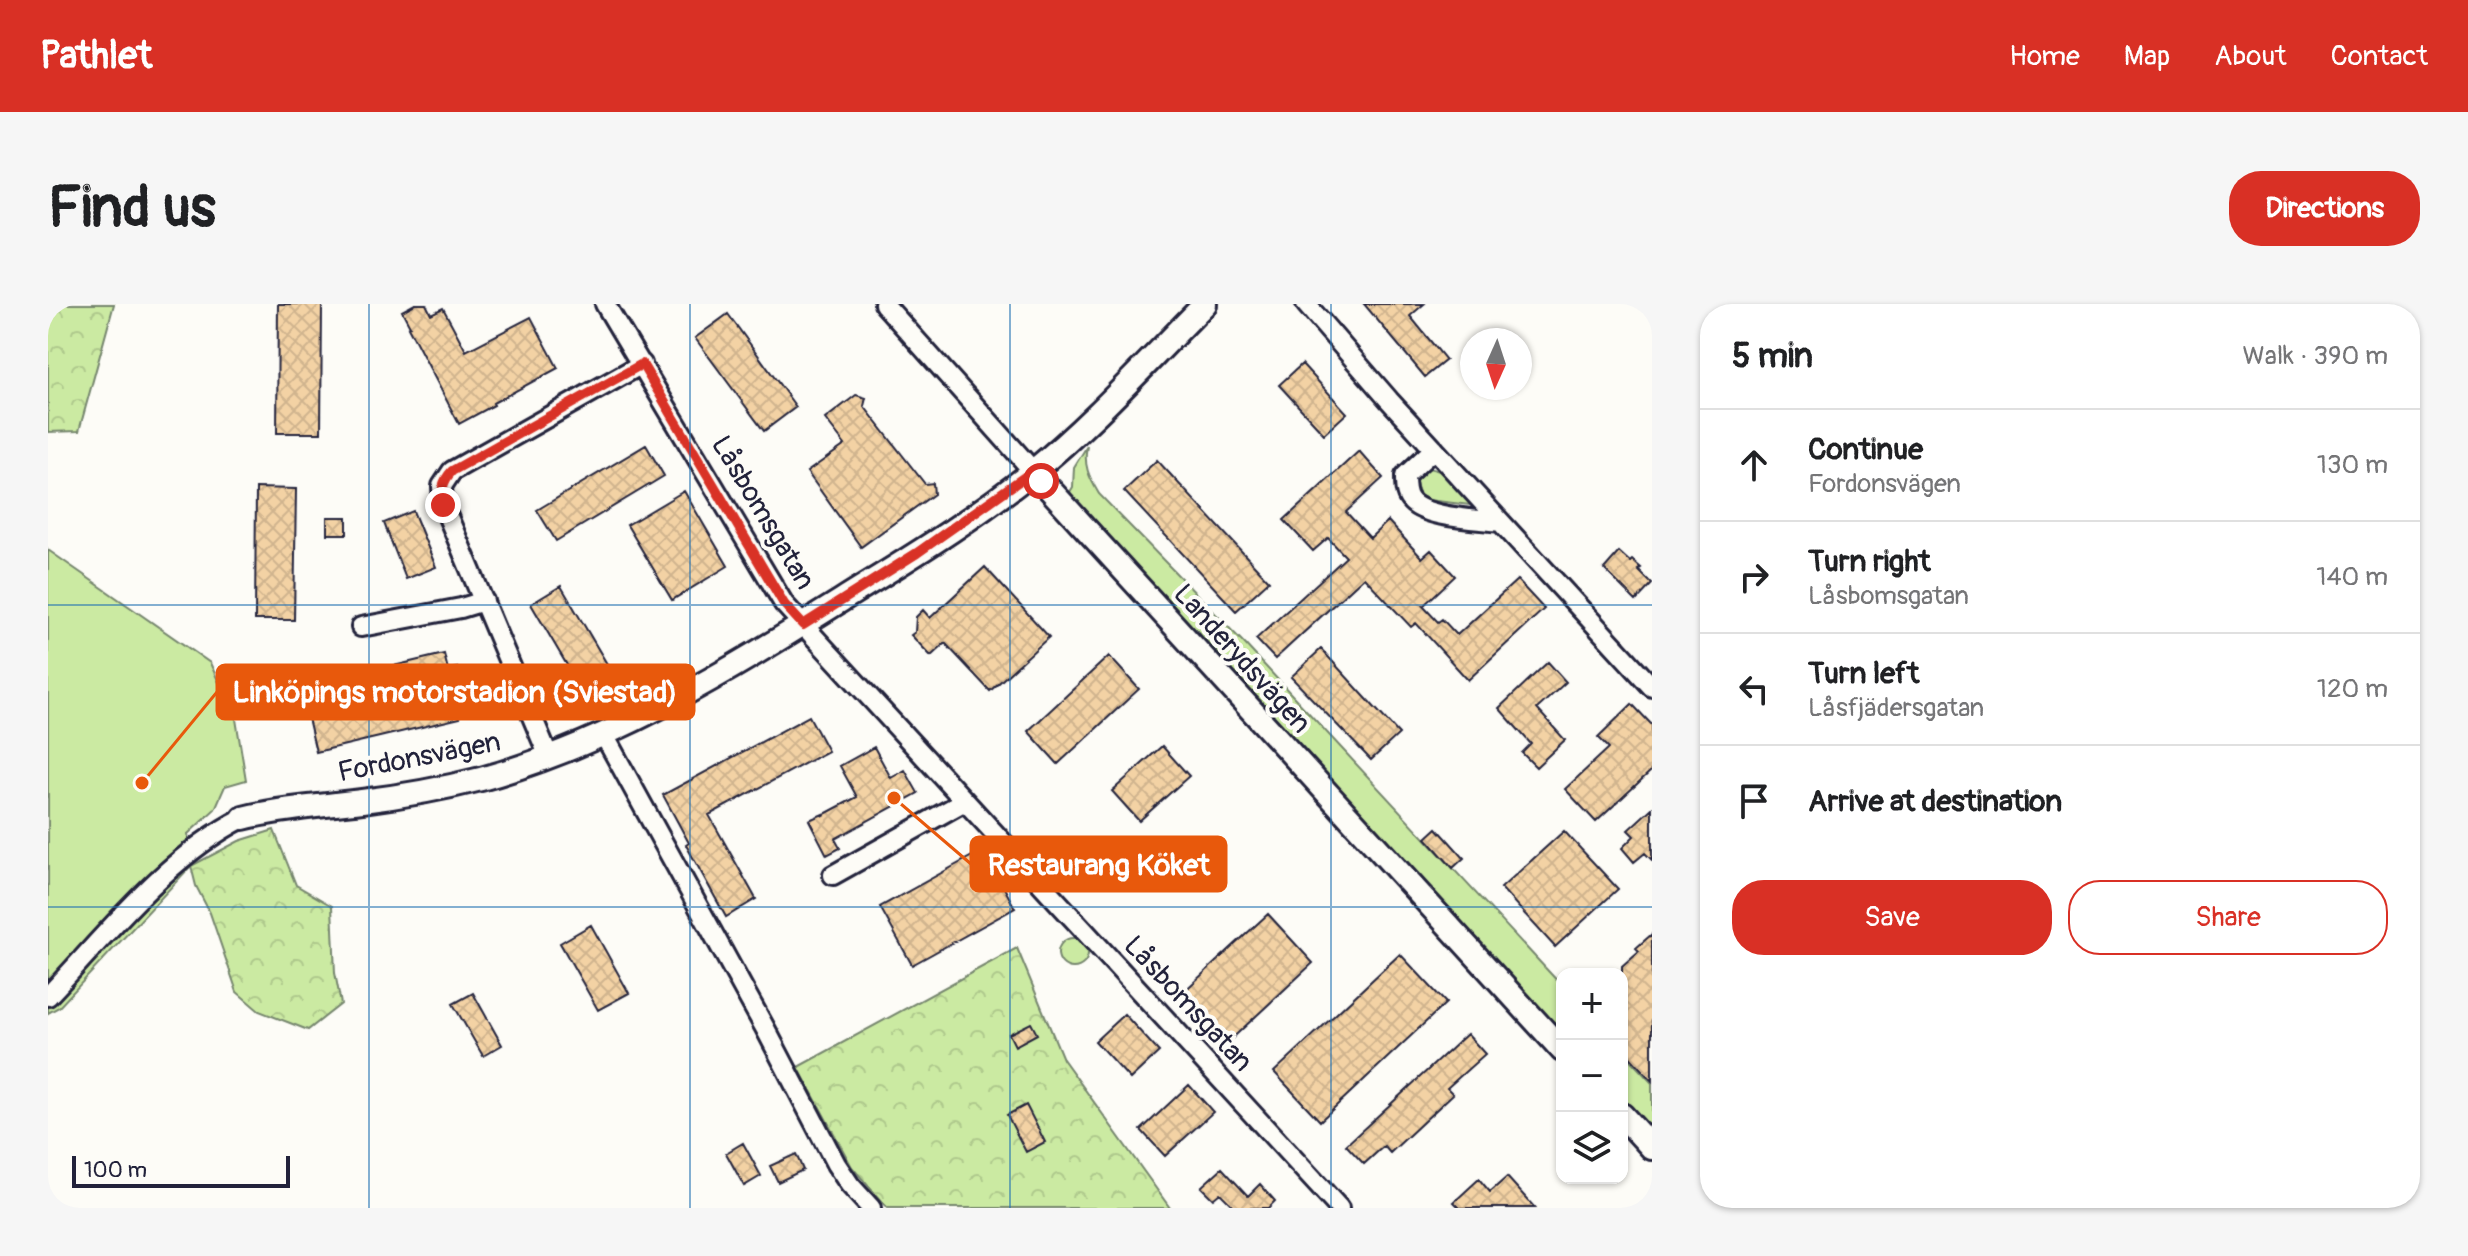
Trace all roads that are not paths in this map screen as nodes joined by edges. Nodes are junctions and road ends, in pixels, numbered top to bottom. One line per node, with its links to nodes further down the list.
1 (605, 304): 5 (street, Låsbomsgatan)
2 (884, 304): 7 (street, Landerydsvägen)
3 (1205, 304): 7 (street, Fordonsvägen)
4 (1306, 304): 6 (street)
5 (642, 364): 9 (street); 10 (street, Låsbomsgatan)
6 (1434, 449): 8 (street); 8 (street)
7 (1033, 471): 10 (street, Fordonsvägen); 19 (street, Landerydsvägen)
8 (1500, 522): 12 (street)
9 (484, 601): 11 (street); 14 (street)
10 (803, 625): 13 (street, Fordonsvägen); 15 (street, Låsbomsgatan)
11 (361, 627)
12 (1652, 687)
13 (604, 735): 14 (street, Fordonsvägen); 22 (street)
14 (549, 757): 16 (street, Fordonsvägen)
15 (965, 801): 17 (street); 23 (street, Låsbomsgatan)
16 (243, 818): 18 (street, Fordonsvägen)
17 (833, 875)
18 (48, 996)
19 (1556, 1043)
20 (1628, 1122): 21 (street)
21 (1652, 1148)
22 (871, 1208)
23 (1339, 1208)

